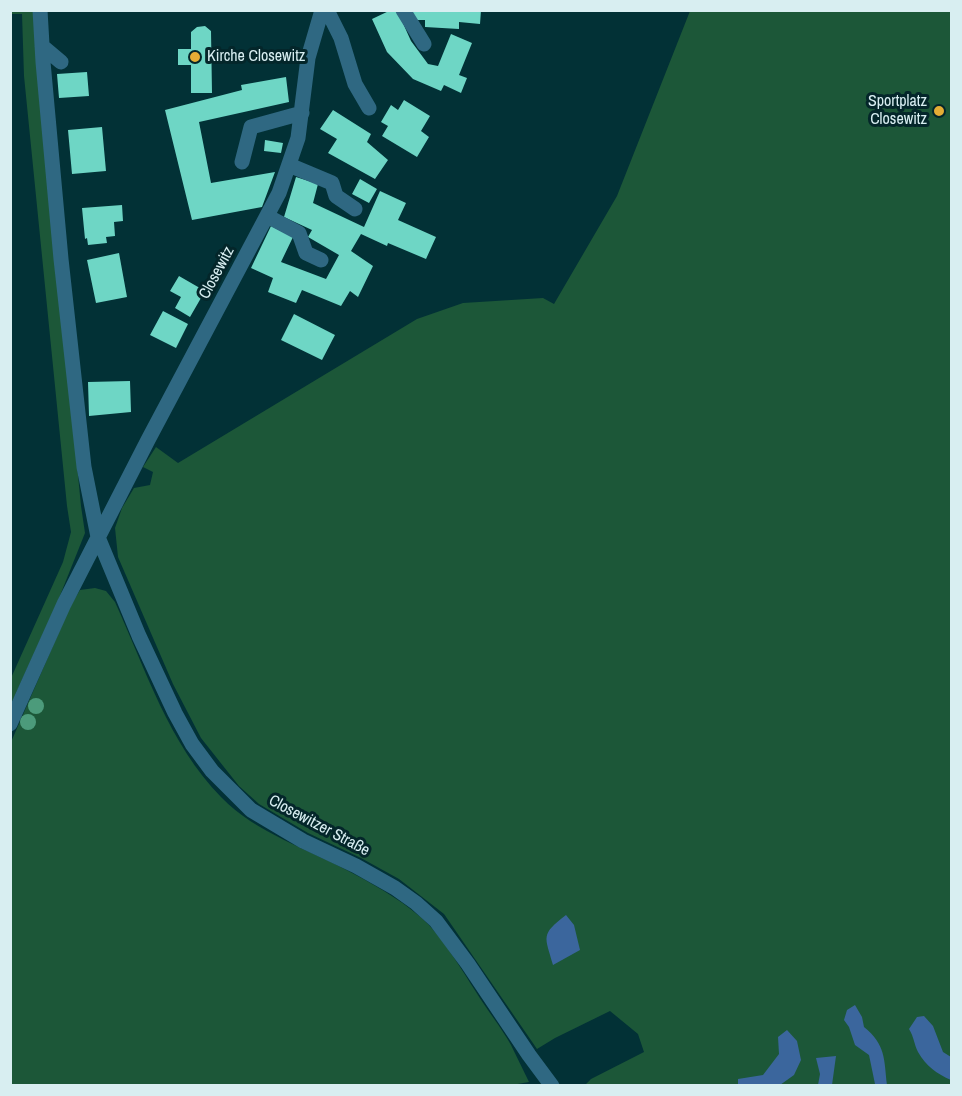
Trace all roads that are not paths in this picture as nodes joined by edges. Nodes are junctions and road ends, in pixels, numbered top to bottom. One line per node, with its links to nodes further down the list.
1 (40, 10): 6 (street, Closewitzer Straße)
2 (322, 10): 9 (street, Closewitz)
3 (327, 10): 8 (street)
4 (403, 10): 5 (street)
5 (424, 44)
6 (42, 46): 7 (street); 15 (street, Closewitzer Straße)
7 (62, 62)
8 (369, 108)
9 (302, 113): 10 (street); 11 (street, Closewitz)
10 (242, 162)
11 (289, 165): 12 (street); 13 (street, Closewitz)
12 (355, 209)
13 (267, 216): 14 (street); 15 (street, Closewitz)
14 (321, 260)
15 (98, 537): 16 (street, Closewitz); 17 (street, Closewitzer Straße)
16 (10, 724)
17 (551, 1085)

